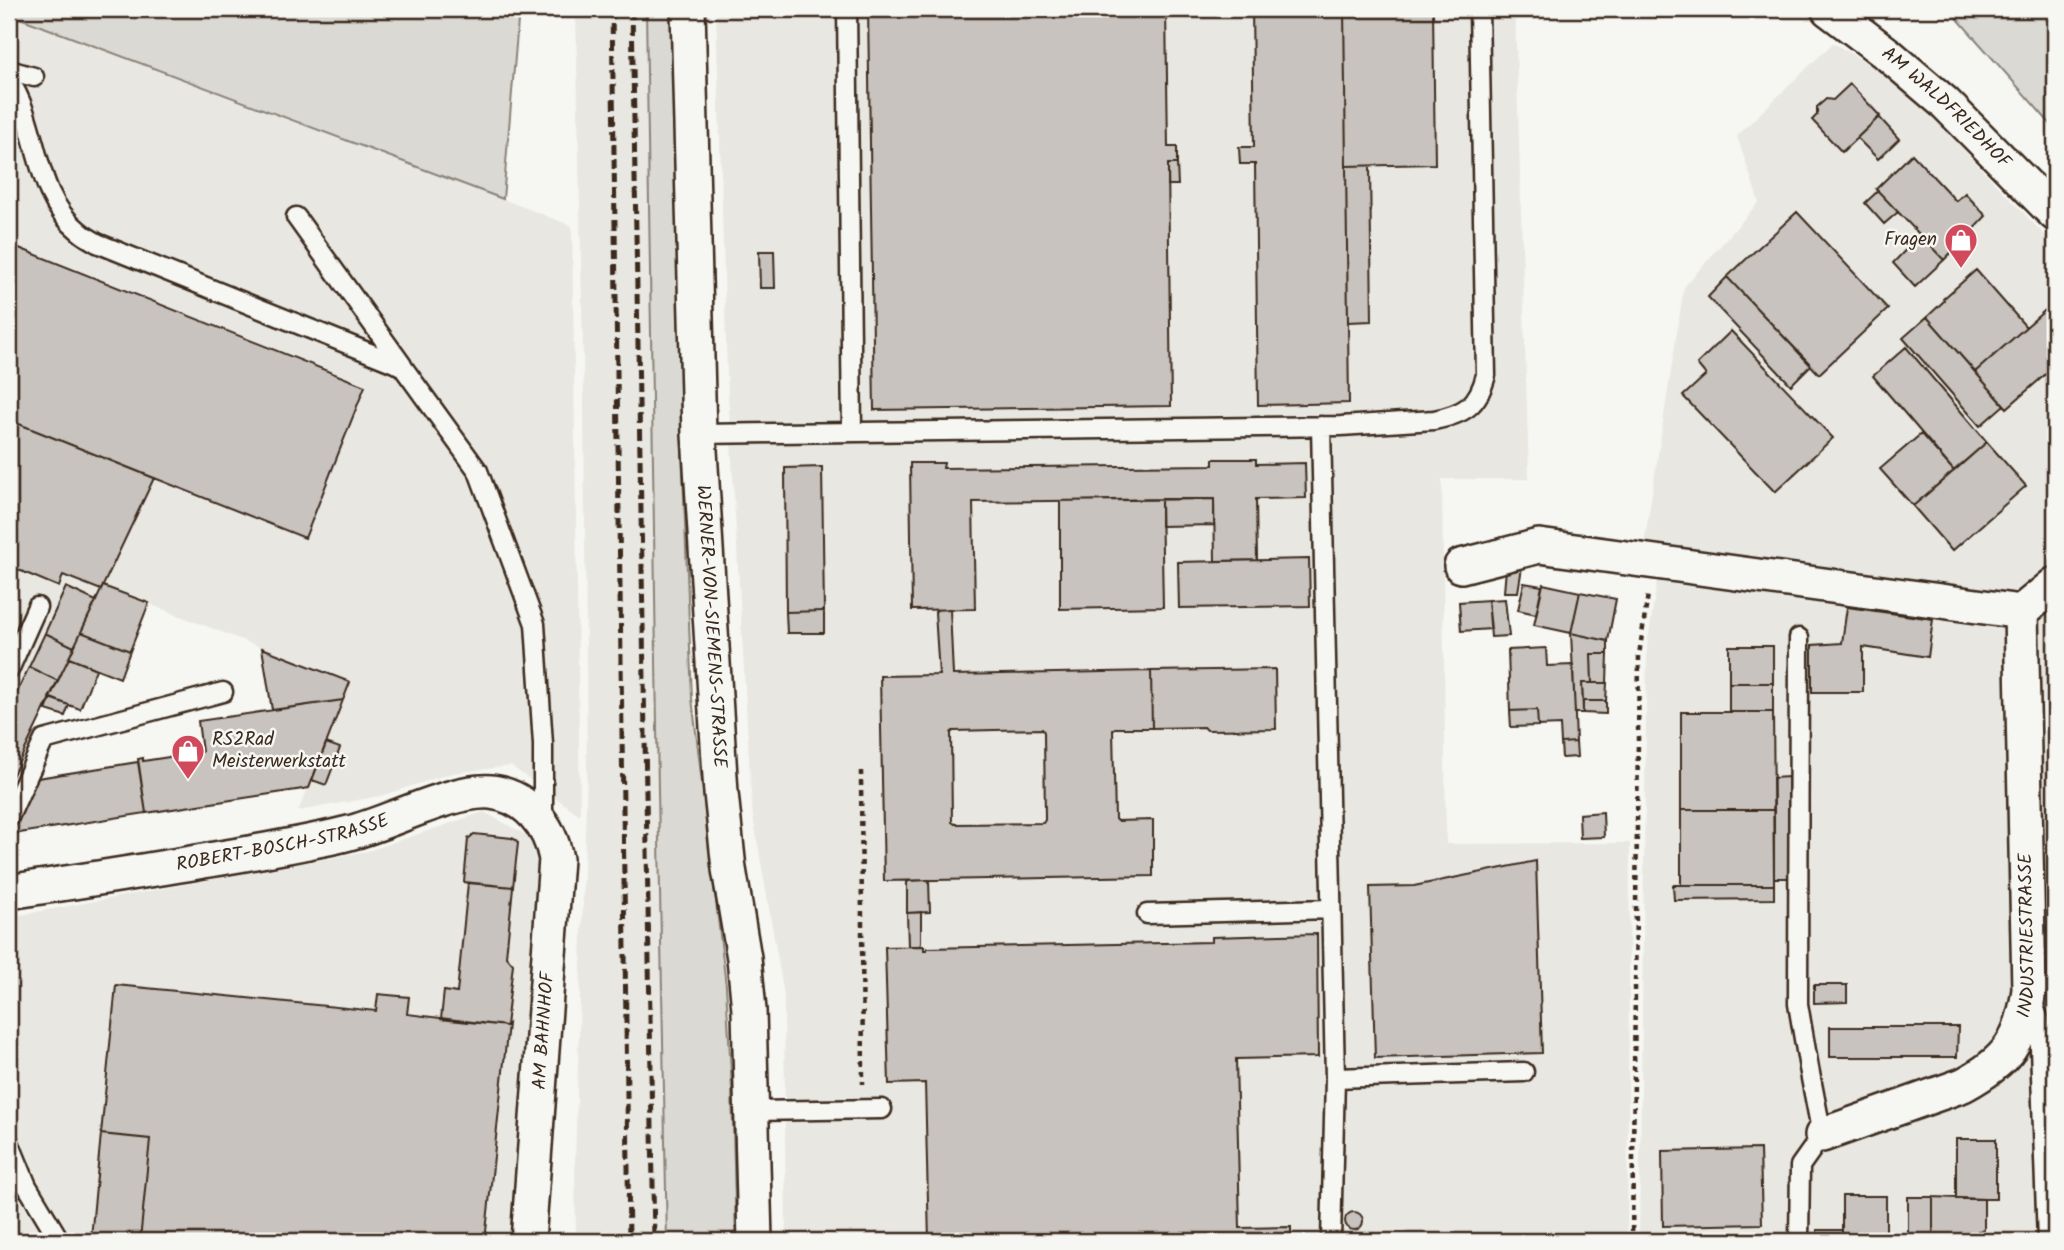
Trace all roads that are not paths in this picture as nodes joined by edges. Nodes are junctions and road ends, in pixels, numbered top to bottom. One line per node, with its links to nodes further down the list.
1 (688, 9): 13 (street, WERNER-VON-SIEMENS-STRASSE)
2 (847, 9): 12 (lane)
3 (1479, 9): 11 (lane)
4 (1828, 9): 8 (street, AM WALDFRIEDHOF)
5 (9, 70): 6 (lane)
6 (34, 77)
7 (9, 80): 10 (lane)
8 (2055, 214)
9 (296, 217): 10 (lane)
10 (402, 366): 22 (lane)
11 (1321, 426): 12 (lane); 24 (lane)
12 (852, 431): 13 (lane)
13 (699, 434): 30 (street, WERNER-VON-SIEMENS-STRASSE)
14 (1461, 566): 17 (street)
15 (2055, 584): 17 (street)
16 (37, 607): 19 (lane)
17 (2021, 612): 26 (street, INDUSTRIESTRASSE)
18 (1799, 638): 31 (lane)
19 (9, 670)
20 (223, 692): 21 (lane)
21 (9, 817)
22 (543, 824): 23 (street, ROBERT-BOSCH-STRASSE); 34 (street, AM BAHNHOF)
23 (9, 892)
24 (1331, 909): 25 (lane); 28 (lane)
25 (1147, 914)
26 (2029, 989): 31 (street, INDUSTRIESTRASSE); 38 (lane)
27 (1524, 1072): 28 (lane)
28 (1335, 1078): 36 (lane)
29 (882, 1109): 30 (lane)
30 (752, 1111): 35 (street, WERNER-VON-SIEMENS-STRASSE)
31 (1822, 1135): 37 (lane)
32 (9, 1142): 33 (lane)
33 (60, 1241)
34 (528, 1241)
35 (755, 1241)
36 (1331, 1241)
37 (1799, 1241)
38 (2047, 1241)

